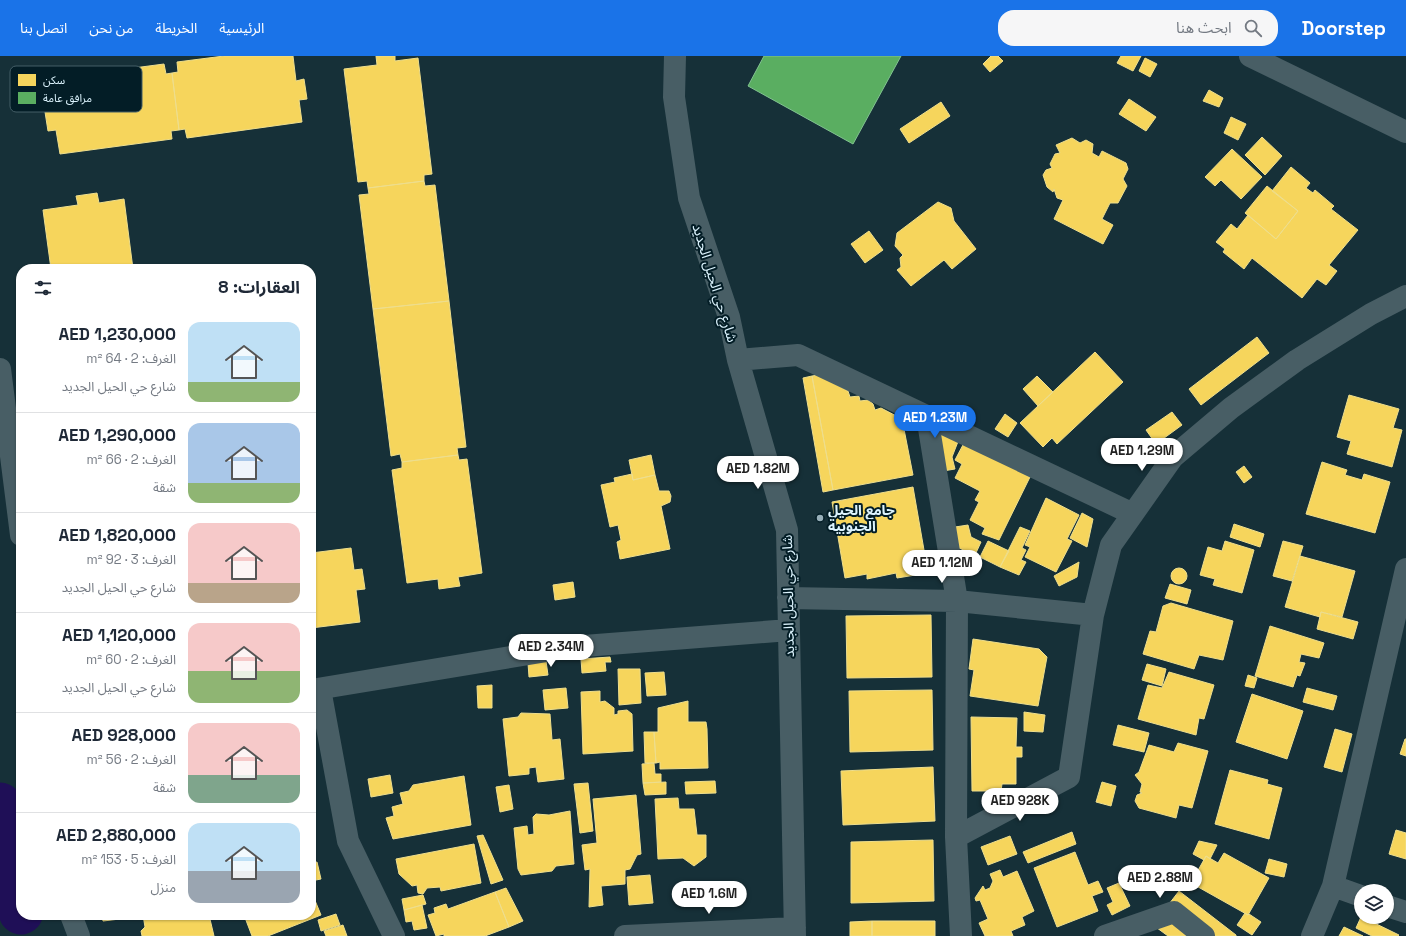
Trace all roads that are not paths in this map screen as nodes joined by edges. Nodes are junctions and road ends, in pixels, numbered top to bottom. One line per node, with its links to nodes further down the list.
1 (675, 56): 5 (street, شارع حي الحيل الجديد)
2 (1250, 56): 3 (street)
3 (1406, 132)
4 (1406, 296): 9 (street)
5 (738, 360): 7 (street); 11 (street, شارع حي الحيل الجديد)
6 (0, 369): 8 (street)
7 (927, 416): 9 (street); 12 (street)
8 (16, 495)
9 (1133, 514): 13 (street)
10 (1406, 568): 17 (street)
11 (788, 598): 12 (street); 14 (street, شارع حي الحيل الجديد)
12 (957, 601): 13 (street); 16 (street)
13 (1093, 616): 16 (street)
14 (788, 630): 15 (street); 22 (street, شارع حي الحيل الجديد)
15 (316, 690): 24 (street)
16 (956, 837): 26 (street)
17 (1333, 886): 18 (street); 29 (street)
18 (1354, 894)
19 (1394, 908): 20 (street)
20 (1406, 912)
21 (73, 920): 23 (street)
22 (795, 932): 25 (street)
23 (79, 936)
24 (394, 936)
25 (624, 936)
26 (961, 936)
27 (1104, 936): 28 (street)
28 (1204, 936)
29 (1312, 936)

